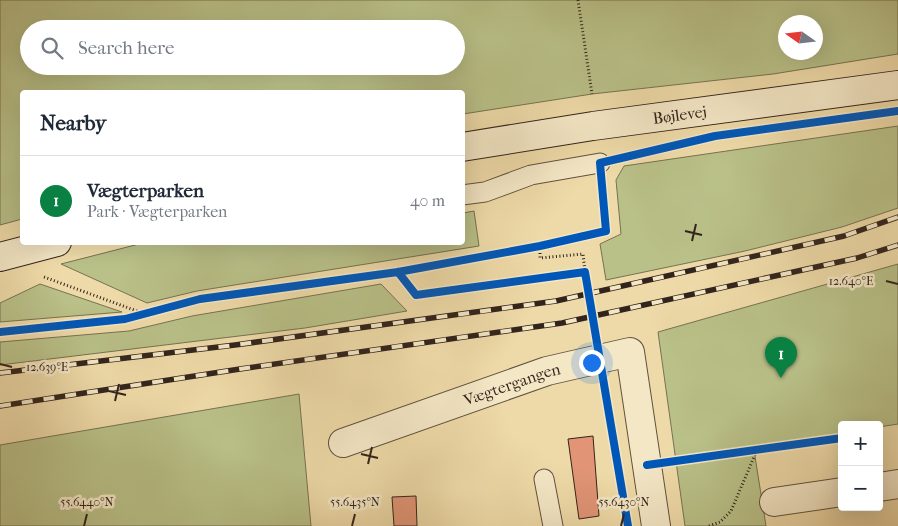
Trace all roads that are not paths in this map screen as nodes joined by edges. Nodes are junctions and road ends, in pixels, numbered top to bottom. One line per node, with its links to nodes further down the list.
1 (898, 85): 2 (street, Bøjlevej)
2 (465, 147)
3 (600, 163): 4 (lane)
4 (465, 195)
5 (46, 245): 6 (street)
6 (8, 255)
7 (343, 443): 14 (street, Vægtergangen)
8 (544, 479): 13 (lane)
9 (898, 484): 10 (street)
10 (883, 486)
11 (838, 493): 12 (street)
12 (774, 502)
13 (553, 526)
14 (656, 526)

